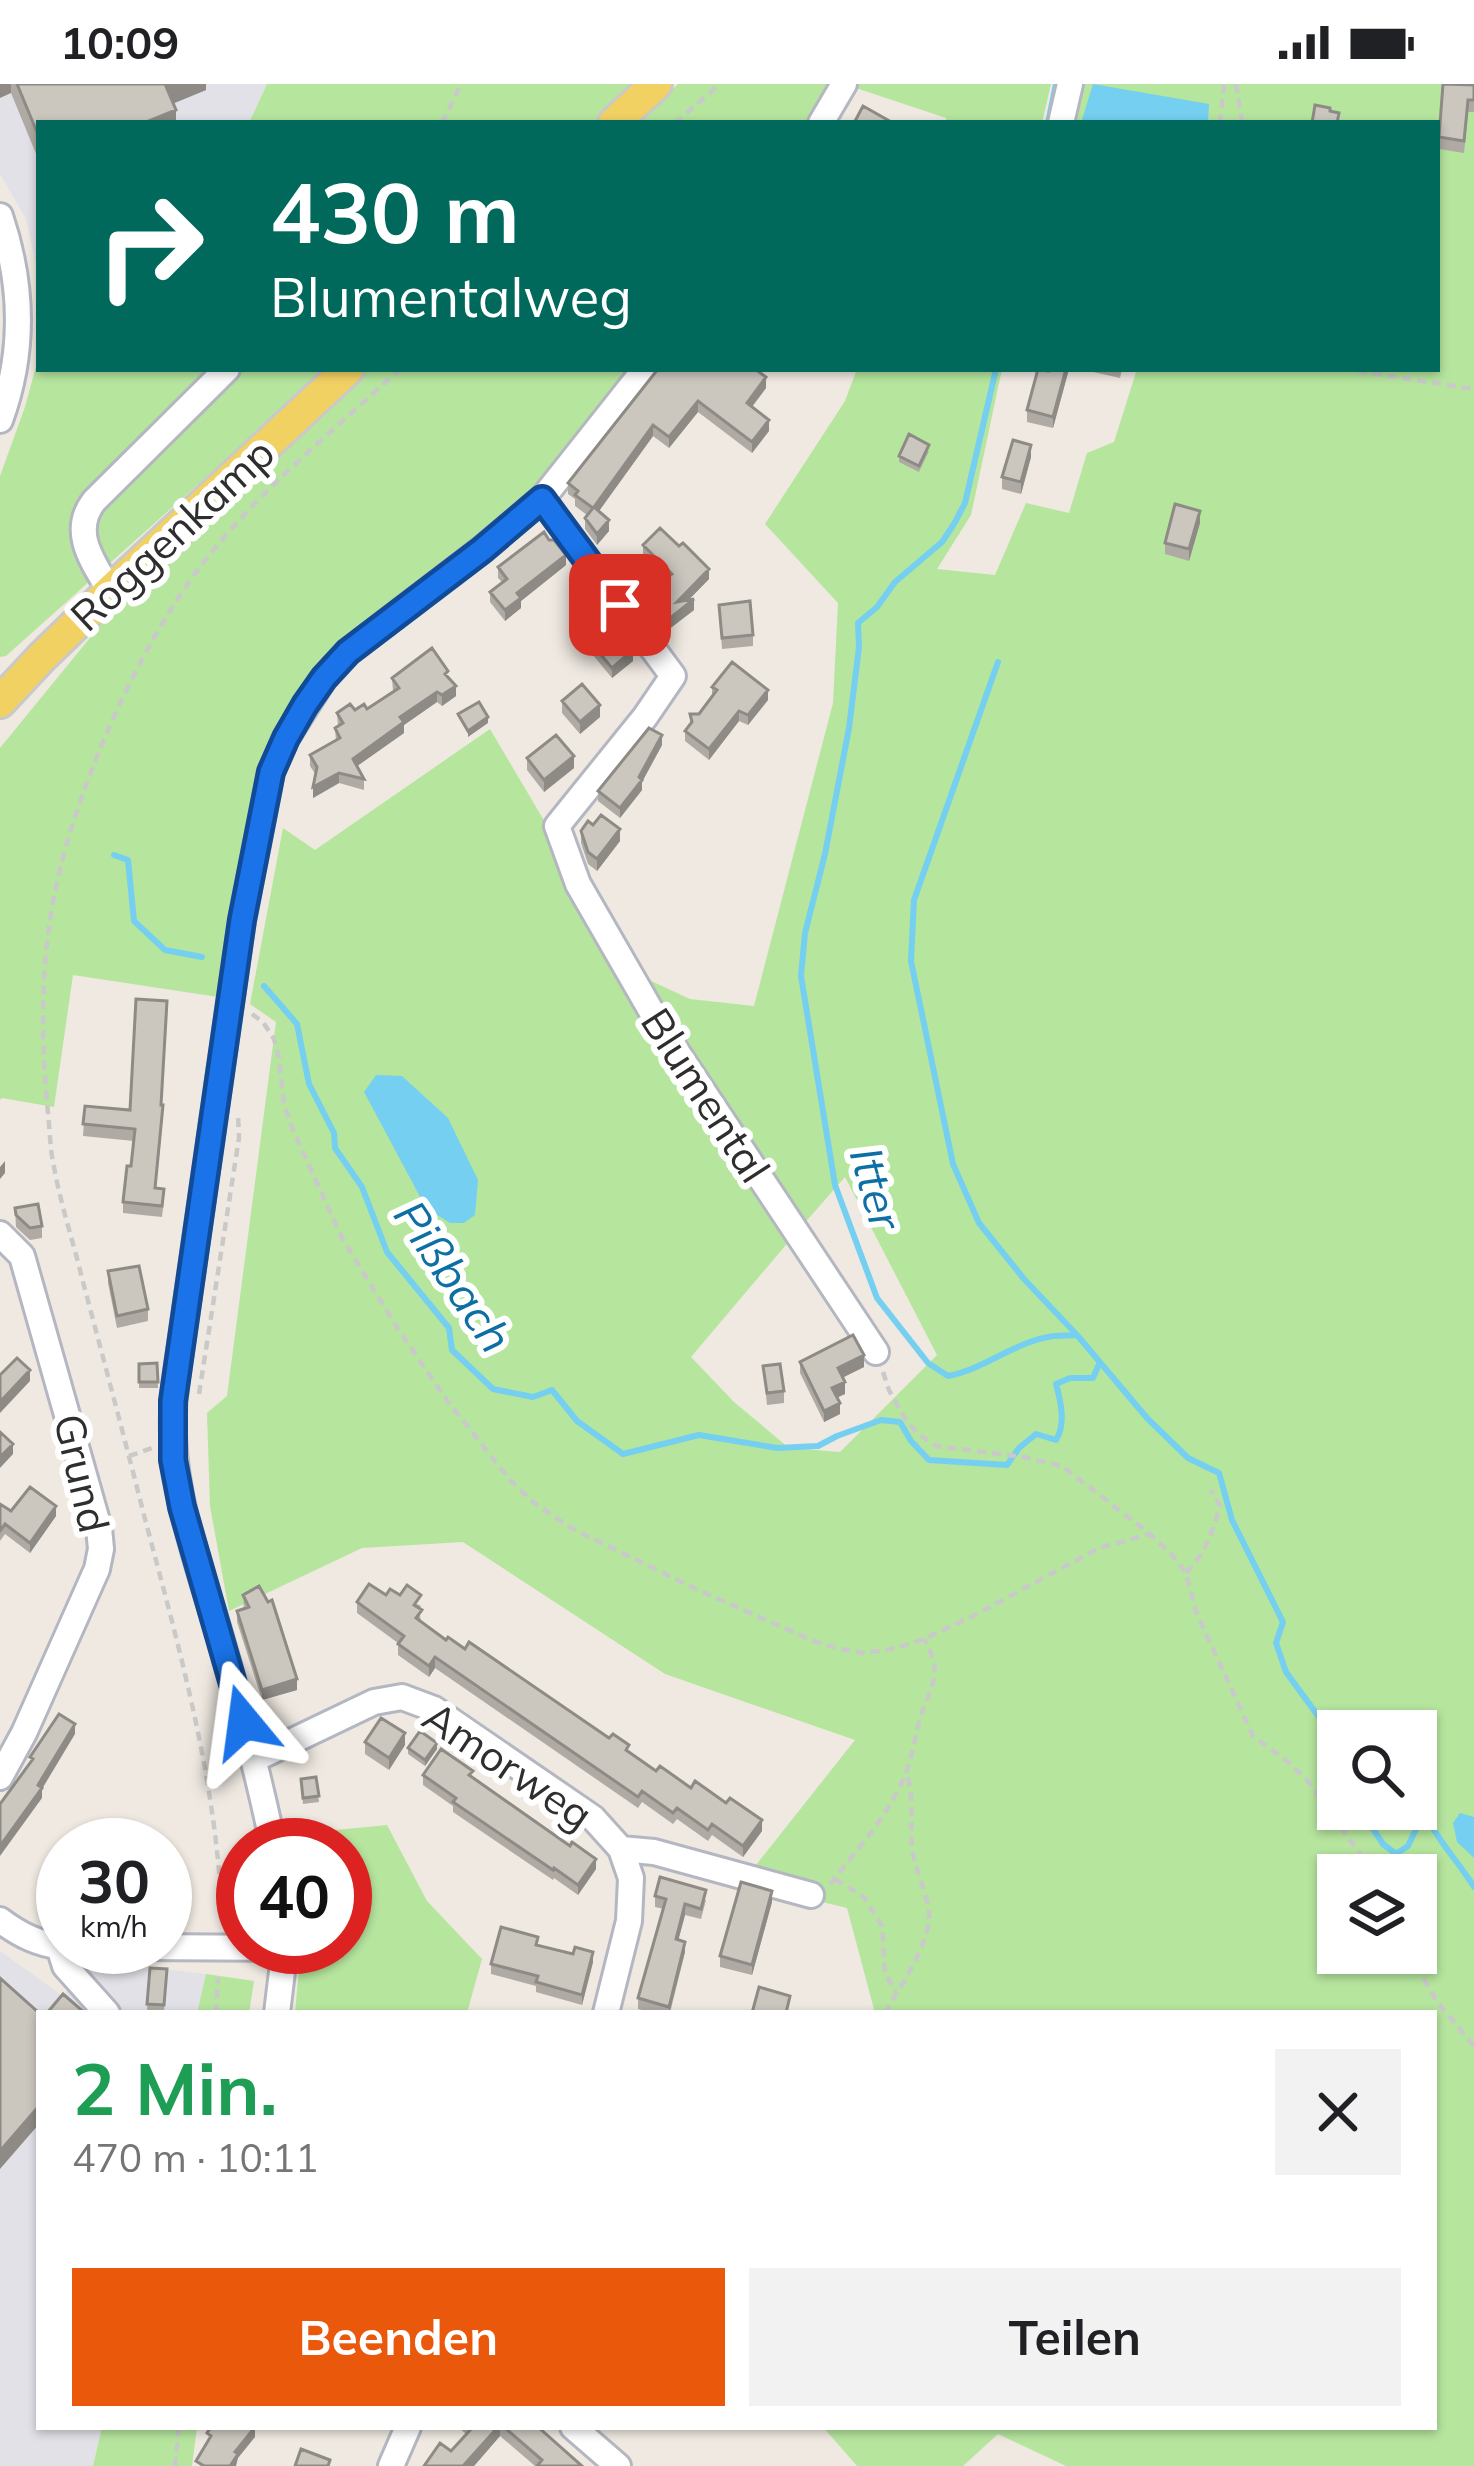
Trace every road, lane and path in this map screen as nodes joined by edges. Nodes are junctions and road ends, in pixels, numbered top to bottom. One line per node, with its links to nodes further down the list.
1 (460, 84): 8 (path)
2 (656, 84): 9 (main road)
3 (720, 84): 10 (path)
4 (844, 84): 11 (street)
5 (1070, 84): 12 (street)
6 (1224, 84): 13 (path)
7 (1237, 84): 14 (path)
8 (443, 120)
9 (617, 120)
10 (678, 120)
11 (823, 120)
12 (1062, 120)
13 (1220, 120)
14 (1242, 120)
15 (0, 216): 22 (street)
16 (223, 372): 24 (street)
17 (345, 372): 24 (main road, Roggenkamp)
18 (397, 372): 39 (path)
19 (643, 372): 23 (street)
20 (1363, 372): 21 (path)
21 (1474, 389)
22 (0, 420)
23 (542, 499): 26 (street); 29 (street, Blumental)
24 (110, 591): 25 (main road, Roggenkamp)
25 (2, 696)
26 (230, 1006): 34 (path); 35 (street)
27 (238, 1110): 30 (path)
28 (0, 1234): 37 (street, Grund)
29 (876, 1352): 32 (path)
30 (197, 1409)
31 (1211, 1490): 33 (path)
32 (1150, 1534): 33 (path); 34 (path)
33 (1186, 1573): 41 (path)
34 (924, 1639): 36 (path)
35 (256, 1759): 38 (street); 40 (street, Amorweg)
36 (907, 1772): 49 (path); 49 (path)
37 (0, 1777)
38 (268, 1818)
39 (216, 1834)
40 (621, 1849): 42 (street, Amorweg); 53 (street, Amorweg)
41 (1360, 1854)
42 (811, 1895)
43 (0, 1920): 44 (street)
44 (36, 1940)
45 (71, 1974): 50 (street)
46 (282, 1974): 52 (street)
47 (1421, 1974): 55 (path)
48 (218, 1978): 51 (path)
49 (896, 1992): 54 (path)
50 (104, 2010)
51 (216, 2010)
52 (277, 2010)
53 (607, 2010)
54 (887, 2010)
55 (1474, 2046)
56 (179, 2430): 59 (path)
57 (407, 2430): 60 (street)
58 (576, 2430): 61 (street)
59 (175, 2466)
60 (391, 2466)
61 (618, 2466)

